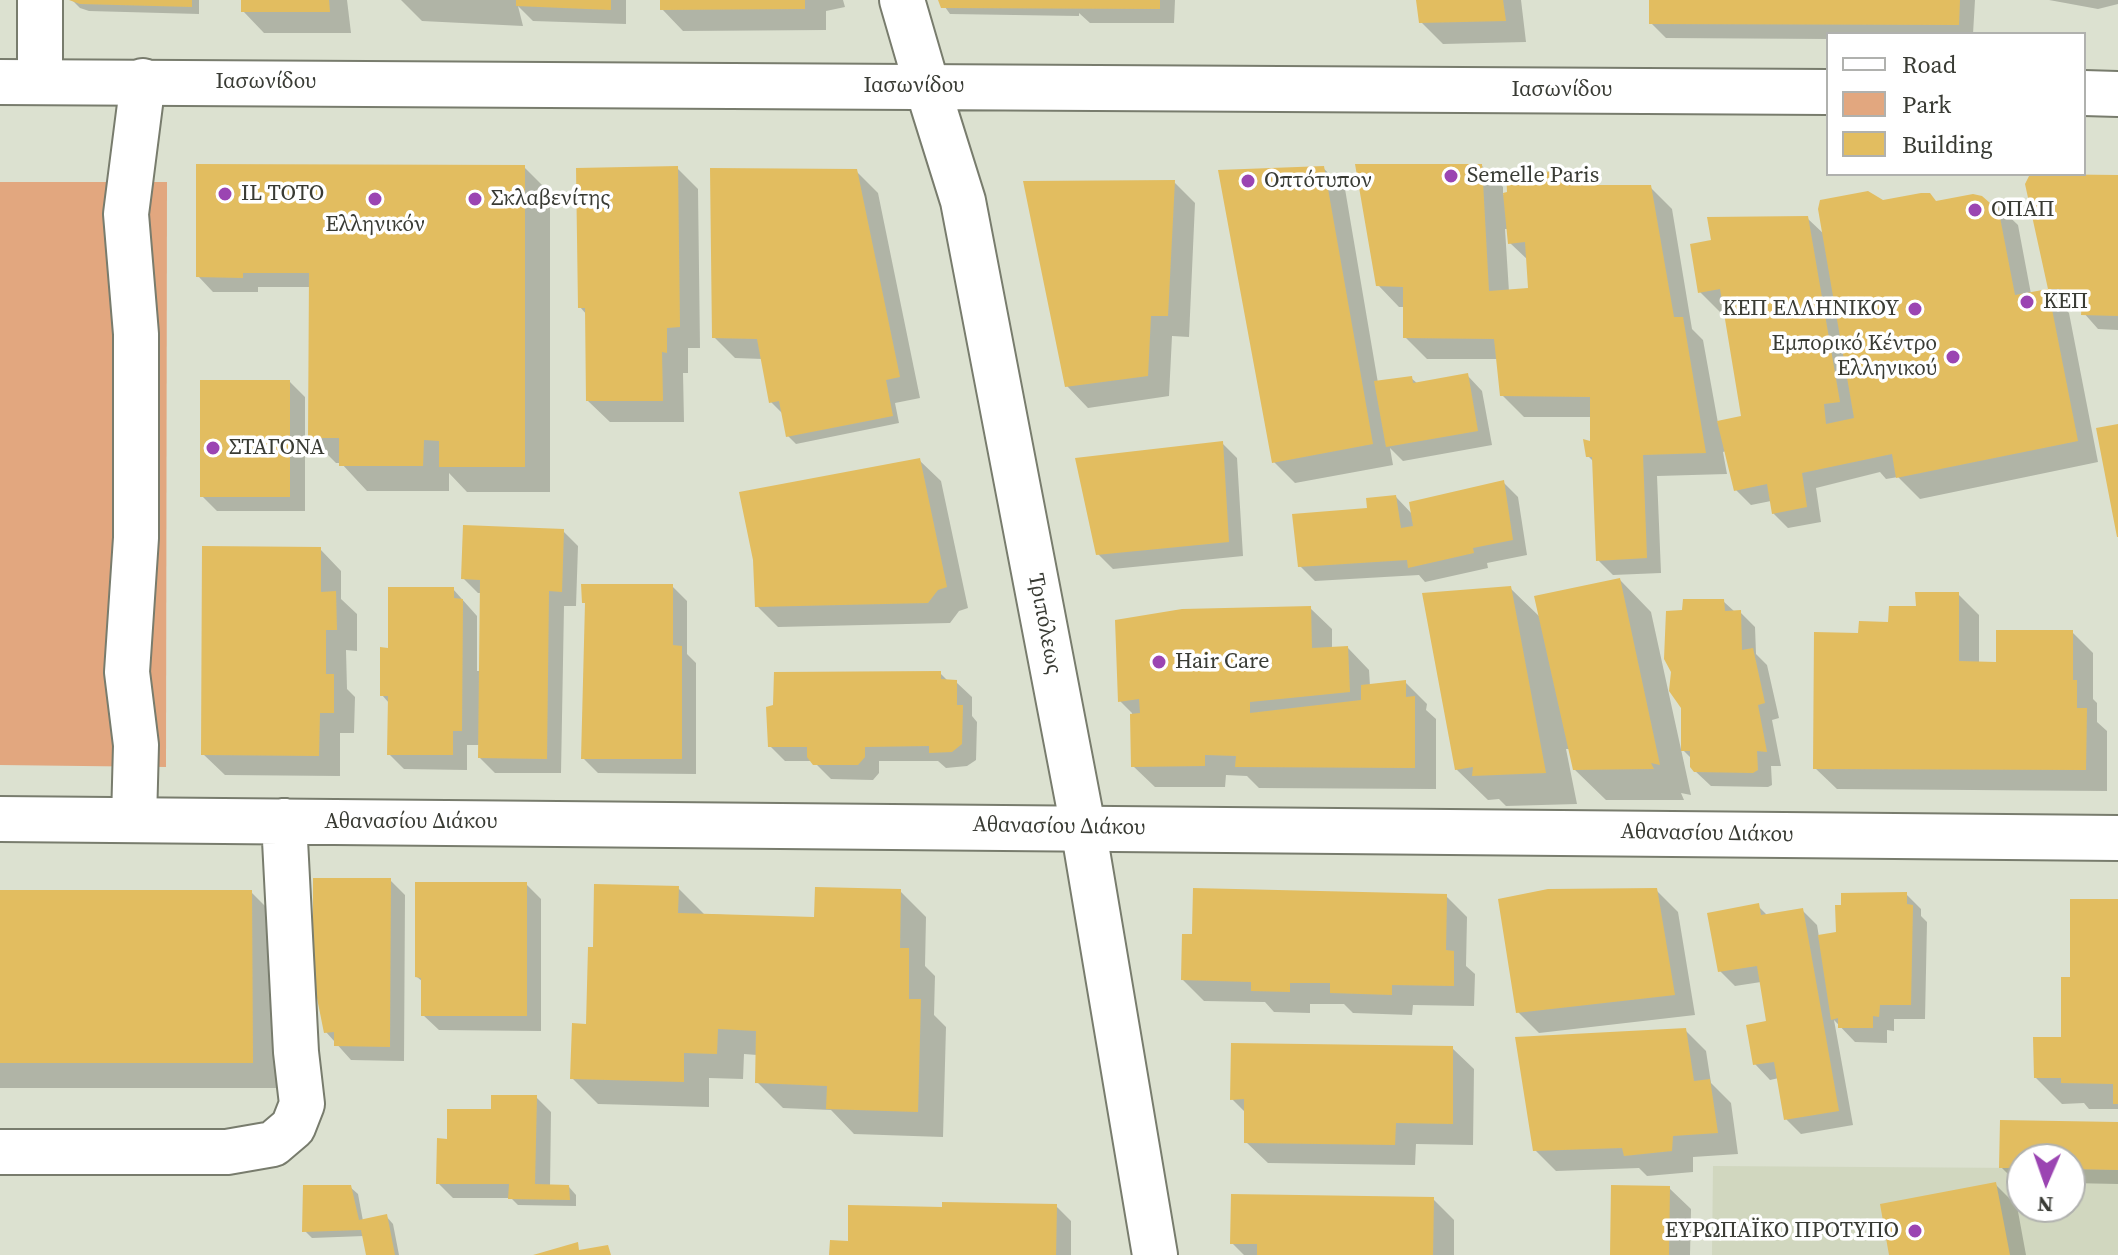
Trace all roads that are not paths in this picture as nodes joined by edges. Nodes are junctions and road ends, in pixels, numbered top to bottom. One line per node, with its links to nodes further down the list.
1 (40, 0): 3 (street)
2 (902, 0): 5 (street, Τριπόλεως)
3 (20, 81): 4 (street, Ιασωνίδου)
4 (143, 81): 5 (street, Ιασωνίδου); 10 (street)
5 (927, 86): 6 (street, Ιασωνίδου); 12 (street, Τριπόλεως)
6 (1826, 92)
7 (2086, 93): 8 (street)
8 (2118, 94)
9 (0, 819): 10 (street, Αθανασίου Διάκου)
10 (134, 820): 11 (street, Αθανασίου Διάκου)
11 (284, 821): 12 (street, Αθανασίου Διάκου); 14 (street)
12 (1083, 827): 13 (street, Αθανασίου Διάκου); 15 (street, Τριπόλεως)
13 (2118, 838)
14 (0, 1152)
15 (1155, 1255)

